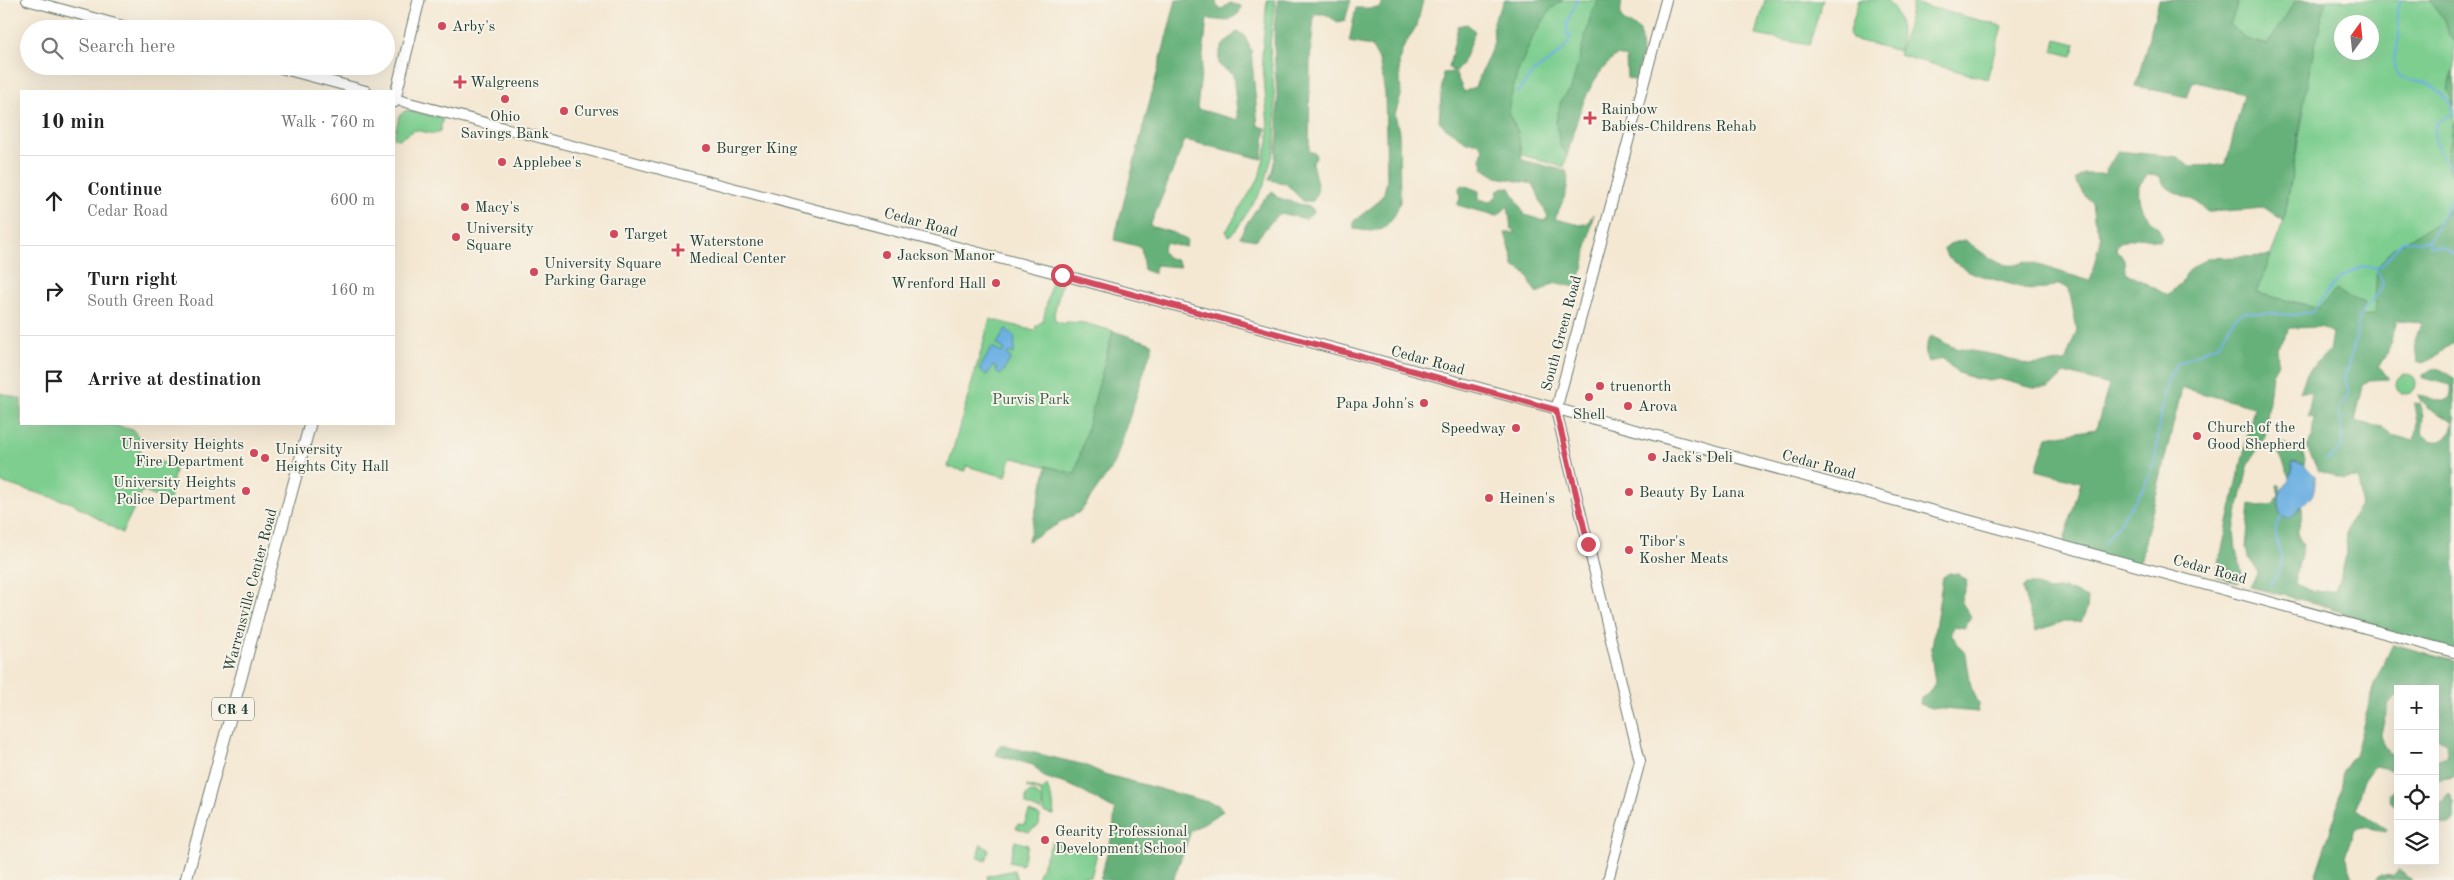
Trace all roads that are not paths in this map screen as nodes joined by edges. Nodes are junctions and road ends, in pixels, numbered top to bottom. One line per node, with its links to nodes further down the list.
1 (27, 0): 4 (main road)
2 (419, 0): 7 (main road)
3 (1666, 0): 9 (main road, South Green Road)
4 (101, 20)
5 (306, 75): 6 (main road)
6 (362, 90)
7 (395, 96)
8 (395, 100): 9 (main road, Cedar Road)
9 (1556, 410): 11 (main road, Cedar Road); 13 (main road, South Green Road)
10 (310, 425): 12 (main road, Warrensville Center Road / CR 4)
11 (2454, 652)
12 (186, 880)
13 (1608, 880)

